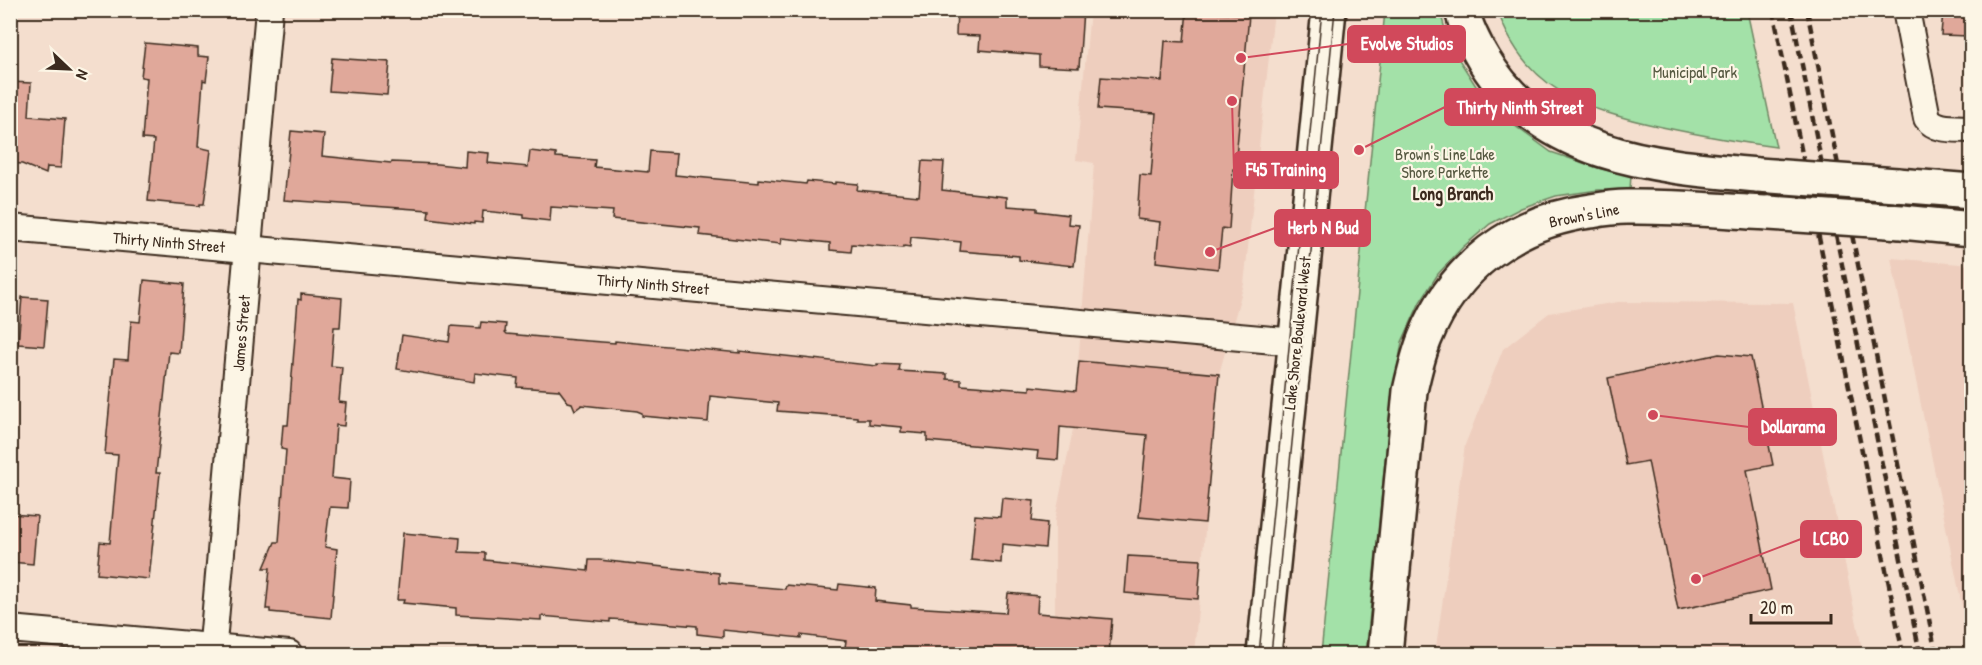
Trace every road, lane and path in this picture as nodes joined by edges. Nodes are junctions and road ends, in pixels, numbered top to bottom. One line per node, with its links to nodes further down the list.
1 (269, 10): 9 (street, James Street)
2 (1329, 10): 10 (main road, Lake Shore Boulevard West)
3 (1462, 10): 6 (main road, bridge)
4 (1906, 10): 5 (street)
5 (1971, 129)
6 (1971, 191)
7 (10, 228): 9 (street, Thirty Ninth Street)
8 (1971, 229): 15 (main road, Brown's Line, bridge)
9 (248, 249): 10 (street, Thirty Ninth Street); 12 (street, James Street)
10 (1296, 342): 14 (main road, Lake Shore Boulevard West)
11 (10, 629): 12 (street)
12 (212, 651): 13 (street)
13 (289, 654)
14 (1264, 654)
15 (1385, 654)

